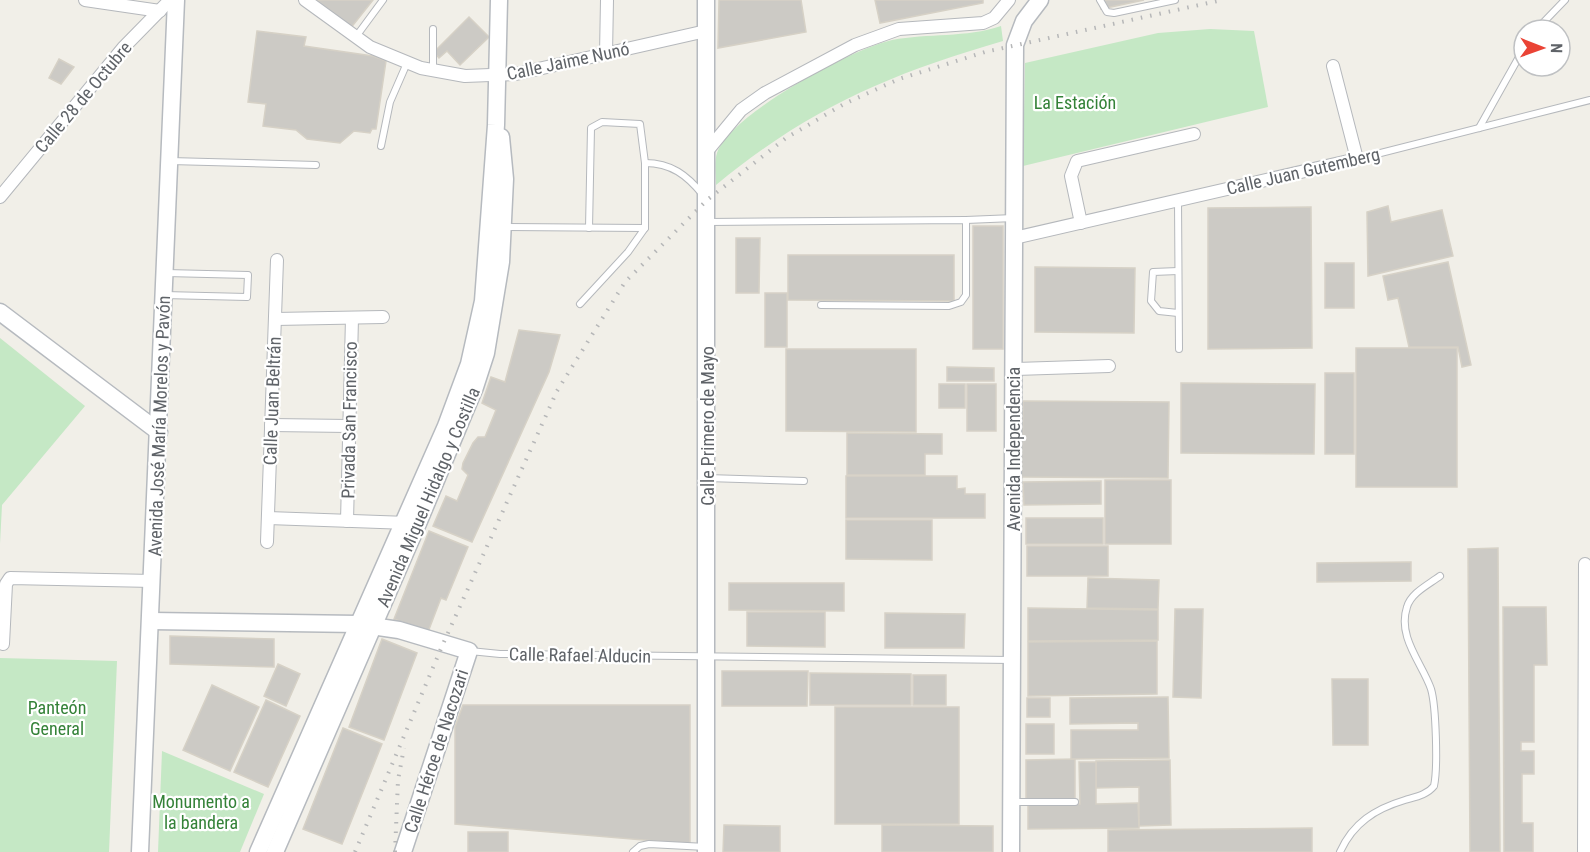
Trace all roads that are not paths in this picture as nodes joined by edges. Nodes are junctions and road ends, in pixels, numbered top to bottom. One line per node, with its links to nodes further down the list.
1 (85, 0): 14 (street)
2 (170, 0): 14 (street, Calle 28 de Octubre)
3 (176, 0): 32 (main road, Avenida José María Morelos y Pavón)
4 (305, 0): 18 (street, Calle Jaime Nunó)
5 (383, 0): 18 (lane)
6 (499, 0): 24 (main road, Avenida Miguel Hidalgo y Costilla)
7 (607, 0): 19 (street)
8 (706, 0): 17 (main road, Calle Primero de Mayo)
9 (1010, 0): 30 (street)
10 (1040, 0): 38 (main road, Avenida Independencia)
11 (1100, 0): 12 (lane)
12 (1175, 0)
13 (1565, 0): 15 (lane)
14 (160, 11): 35 (street, Calle 28 de Octubre)
15 (1548, 18)
16 (433, 29): 23 (lane)
17 (706, 31): 19 (street, Calle Jaime Nunó); 30 (main road, Calle Primero de Mayo)
18 (355, 38): 20 (street, Calle Jaime Nunó)
19 (606, 54): 24 (street, Calle Jaime Nunó)
20 (407, 63): 23 (street, Calle Jaime Nunó); 29 (lane)
21 (1333, 66): 31 (street)
22 (1512, 69): 27 (lane)
23 (433, 71): 24 (street, Calle Jaime Nunó)
24 (498, 76): 26 (main road, Avenida Miguel Hidalgo y Costilla)
25 (1590, 100): 27 (lane, Calle Juan Gutemberg)
26 (496, 125): 42 (main road, Avenida Miguel Hidalgo y Costilla); 67 (main road, Avenida Miguel Hidalgo y Costilla)
27 (1479, 128): 31 (lane, Calle Juan Gutemberg)
28 (1194, 134): 41 (street)
29 (381, 146)
30 (708, 150): 36 (main road, Calle Primero de Mayo)
31 (1357, 159): 37 (street, Calle Juan Gutemberg)
32 (170, 160): 34 (lane); 48 (main road, Avenida José María Morelos y Pavón)
33 (645, 163): 36 (lane); 43 (lane); 44 (lane)
34 (316, 165)
35 (0, 197)
36 (707, 200): 40 (main road, Calle Primero de Mayo)
37 (1178, 200): 41 (street, Calle Juan Gutemberg); 47 (lane)
38 (1014, 218): 39 (lane); 45 (main road, Avenida Independencia)
39 (966, 220): 40 (lane); 51 (lane)
40 (707, 222): 63 (main road, Calle Primero de Mayo)
41 (1081, 223): 45 (street, Calle Juan Gutemberg)
42 (503, 227): 43 (lane); 67 (main road, Avenida Miguel Hidalgo y Costilla)
43 (589, 228): 44 (lane)
44 (645, 228): 50 (lane)
45 (1014, 238): 59 (main road, Avenida Independencia)
46 (277, 260): 56 (street, Calle Juan Beltrán)
47 (1178, 271): 53 (lane); 53 (lane)
48 (165, 273): 49 (main road, Avenida José María Morelos y Pavón); 49 (lane)
49 (164, 295): 62 (main road, Avenida José María Morelos y Pavón)
50 (580, 304)
51 (821, 305)
52 (0, 312): 62 (main road)
53 (1178, 313): 57 (lane)
54 (383, 317): 55 (street)
55 (352, 318): 56 (street); 61 (street, Privada San Francisco)
56 (275, 320): 60 (street, Calle Juan Beltrán)
57 (1179, 349)
58 (1109, 366): 59 (street)
59 (1014, 369): 77 (main road, Avenida Independencia)
60 (271, 425): 61 (street); 65 (street, Calle Juan Beltrán)
61 (349, 426): 66 (street, Privada San Francisco)
62 (159, 432): 71 (main road, Avenida José María Morelos y Pavón)
63 (707, 478): 64 (lane); 76 (main road, Calle Primero de Mayo)
64 (804, 481)
65 (268, 518): 66 (street); 68 (street, Calle Juan Beltrán)
66 (347, 521): 67 (street)
67 (403, 522): 73 (main road, Avenida Miguel Hidalgo y Costilla)
68 (267, 542)
69 (1585, 564): 89 (street)
70 (1440, 576): 88 (lane)
71 (153, 581): 72 (main road, Avenida José María Morelos y Pavón); 74 (street)
72 (152, 621): 73 (main road, Calle Rafael Alducin); 82 (main road, Avenida José María Morelos y Pavón)
73 (366, 625): 75 (main road, Calle Rafael Alducin); 78 (main road, Avenida Miguel Hidalgo y Costilla)
74 (3, 644)
75 (468, 651): 76 (lane, Calle Rafael Alducin); 85 (main road, Calle Héroe de Nacozari)
76 (706, 656): 77 (lane, Calle Rafael Alducin); 81 (main road, Calle Primero de Mayo)
77 (1012, 660): 79 (main road, Avenida Independencia)
78 (293, 790): 83 (main road, Avenida Miguel Hidalgo y Costilla); 84 (main road, Avenida Miguel Hidalgo y Costilla)
79 (1011, 802): 80 (lane); 87 (main road, Avenida Independencia)
80 (1075, 802)
81 (706, 850): 86 (lane)
82 (140, 852)
83 (258, 852)
84 (275, 852)
85 (403, 852)
86 (633, 852)
87 (1011, 852)
88 (1340, 852)
89 (1584, 852)

